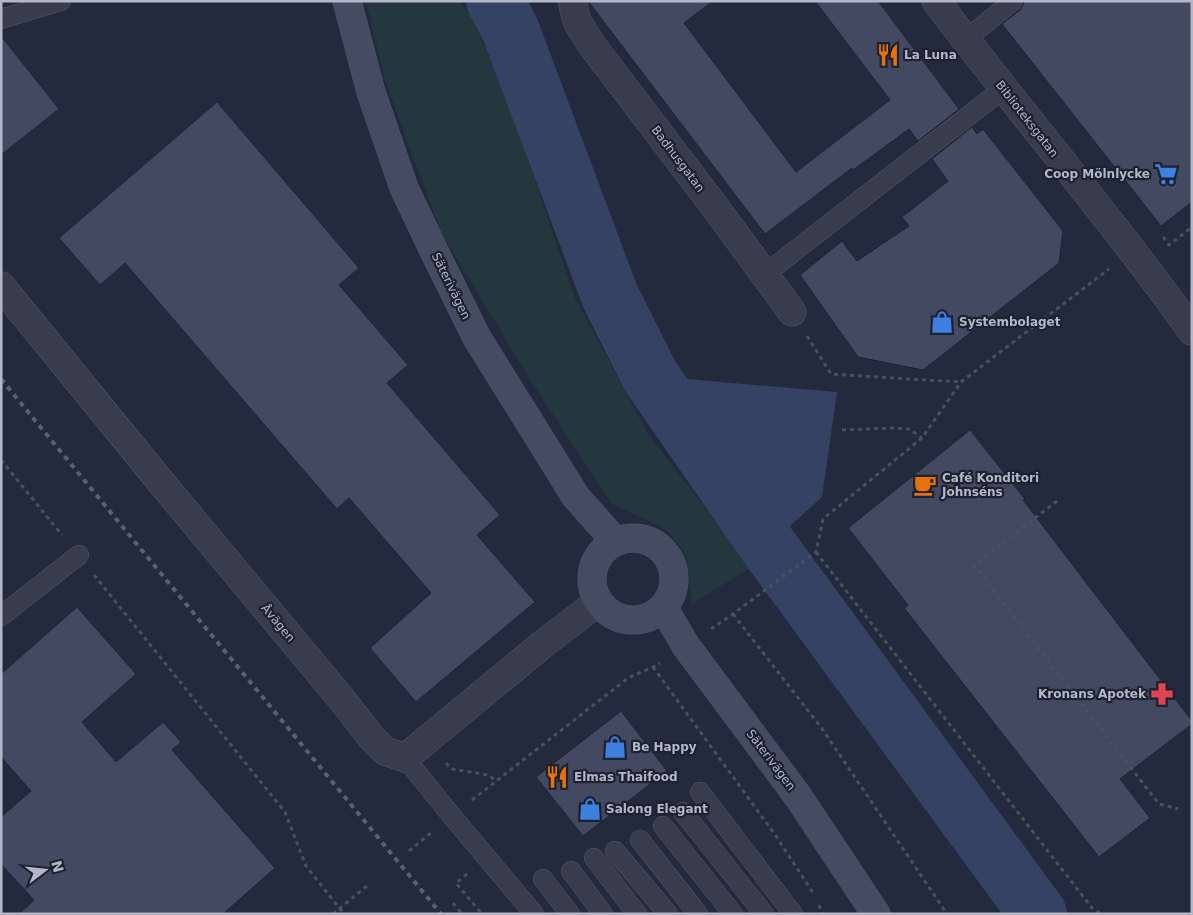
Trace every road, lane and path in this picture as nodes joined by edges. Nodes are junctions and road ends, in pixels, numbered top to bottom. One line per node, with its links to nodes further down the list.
1 (61, 1): 6 (lane)
2 (347, 1): 19 (street, Säterivägen)
3 (572, 1): 10 (street, Badhusgatan)
4 (936, 1): 7 (street, Biblioteksgatan)
5 (1013, 1): 7 (lane)
6 (1, 19)
7 (965, 40): 8 (street, Biblioteksgatan)
8 (1003, 89): 9 (street, Biblioteksgatan); 10 (lane)
9 (1132, 252): 13 (street, Biblioteksgatan); 14 (path)
10 (765, 274): 12 (street, Badhusgatan)
11 (1, 286): 28 (street, Åvägen)
12 (792, 312): 14 (path)
13 (1192, 332)
14 (961, 382): 16 (path)
15 (842, 430): 16 (path)
16 (922, 438): 20 (path)
17 (1, 460): 21 (path)
18 (1056, 501): 30 (path)
19 (615, 541): 22 (street); 23 (street)
20 (816, 552): 24 (path); 60 (path)
21 (79, 555): 25 (lane); 43 (path)
22 (598, 602): 23 (street); 28 (street)
23 (663, 608): 26 (street, Säterivägen)
24 (733, 614): 26 (path); 59 (path)
25 (1, 616)
26 (686, 646): 27 (path); 58 (street, Säterivägen)
27 (653, 667): 32 (path); 57 (path)
28 (405, 758): 32 (lane)
29 (700, 792): 56 (lane)
30 (1178, 809)
31 (683, 812): 55 (lane)
32 (451, 815): 36 (path); 48 (lane)
33 (663, 826): 54 (lane)
34 (640, 840): 53 (lane)
35 (615, 850): 52 (lane)
36 (409, 851)
37 (594, 858): 51 (lane)
38 (570, 871): 50 (lane)
39 (463, 877): 47 (path)
40 (543, 879): 49 (lane)
41 (368, 885): 43 (path)
42 (453, 903): 46 (path)
43 (340, 908): 44 (path); 45 (path)
44 (333, 914)
45 (344, 914)
46 (462, 914)
47 (482, 914)
48 (534, 914)
49 (570, 914)
50 (602, 914)
51 (637, 914)
52 (668, 914)
53 (698, 914)
54 (733, 914)
55 (764, 914)
56 (793, 914)
57 (823, 914)
58 (876, 914)
59 (947, 914)
60 (1101, 914)

